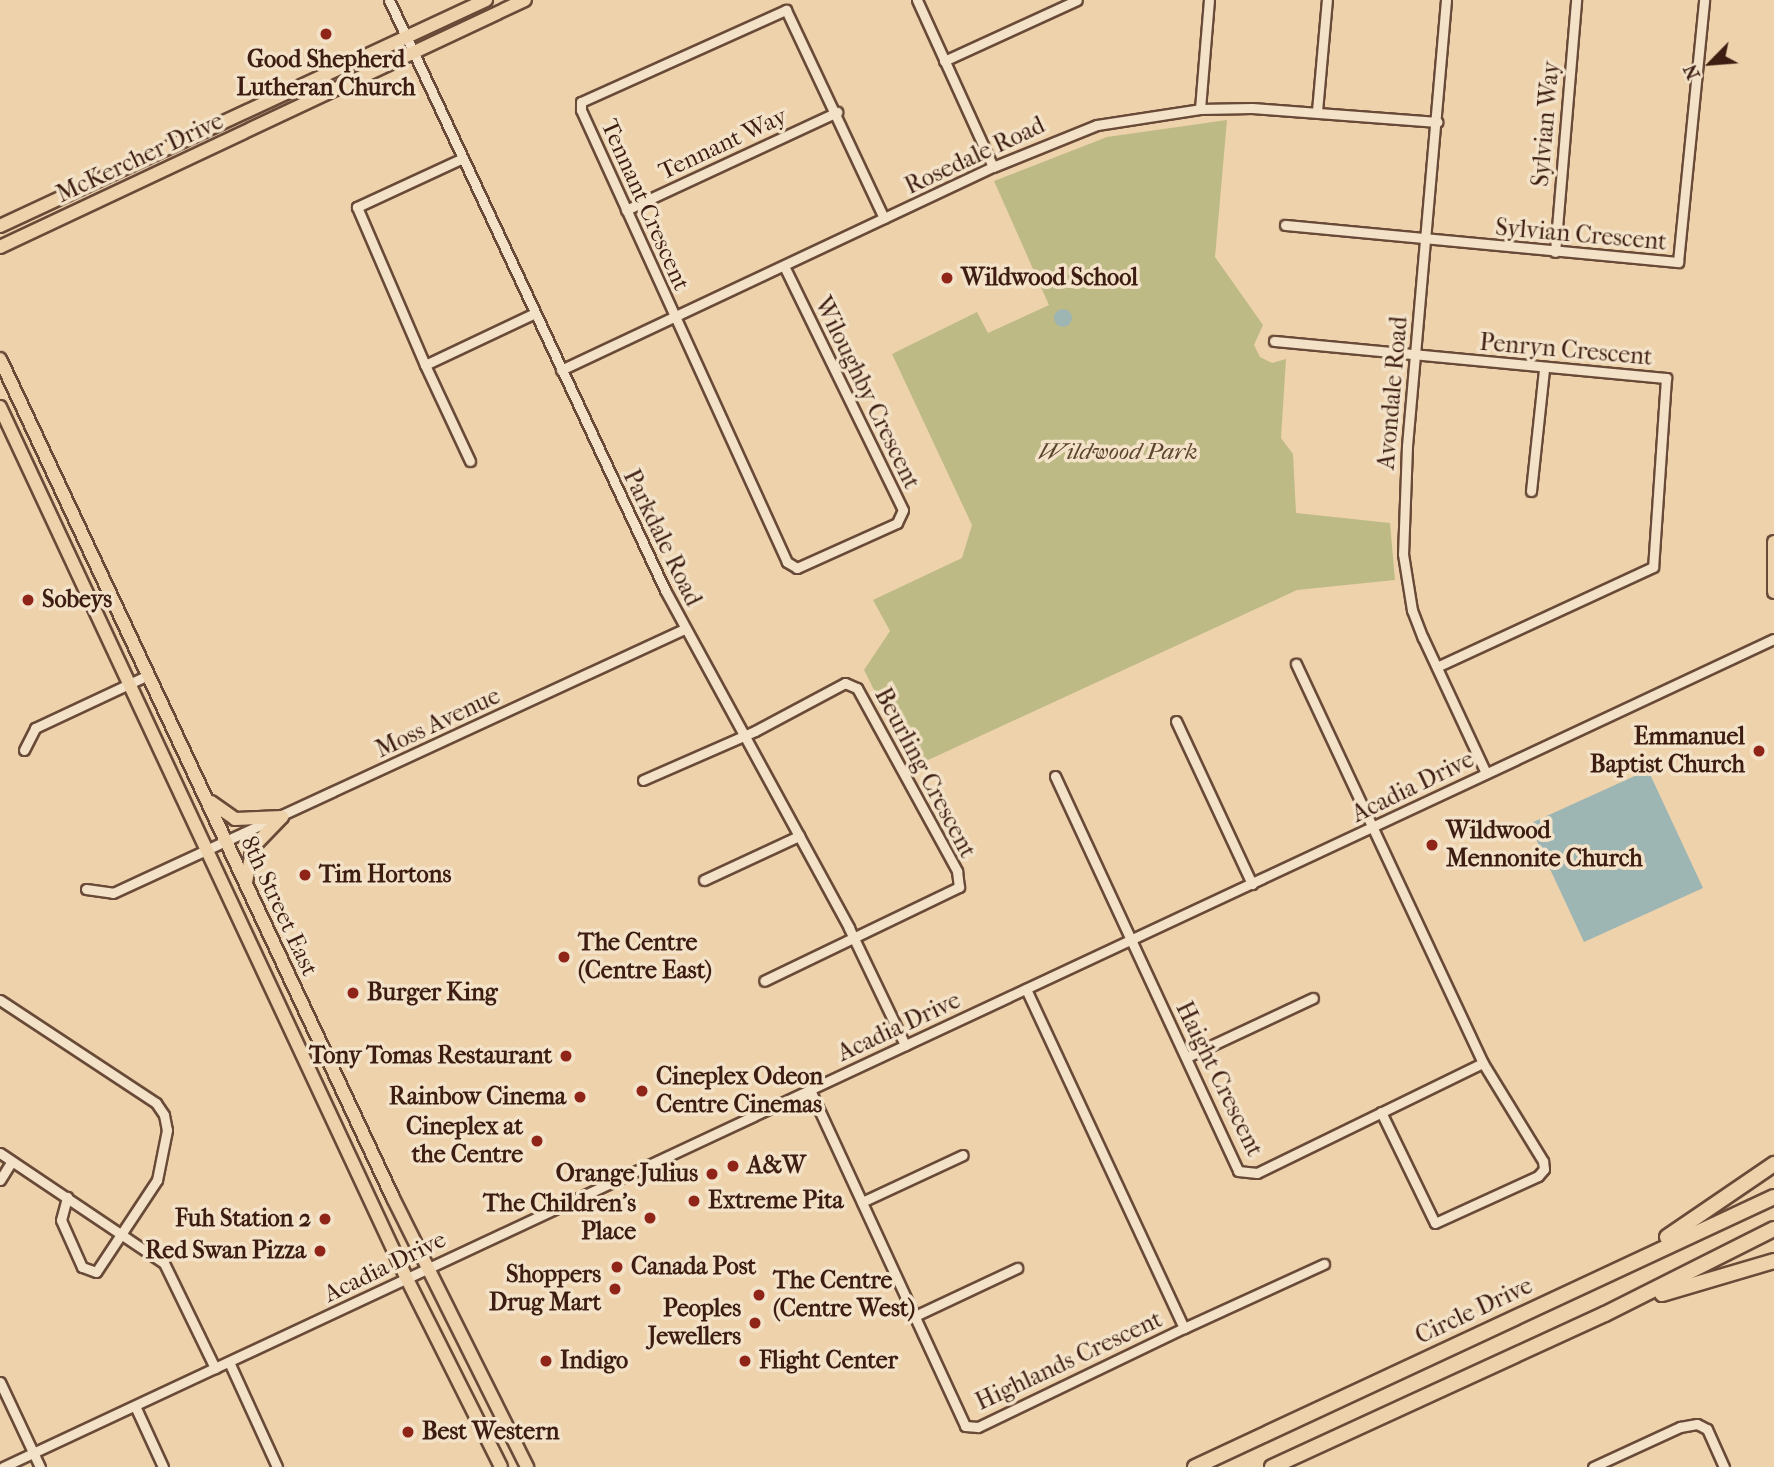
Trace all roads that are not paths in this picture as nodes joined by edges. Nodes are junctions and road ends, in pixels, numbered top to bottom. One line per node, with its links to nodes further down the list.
1 (389, 0): 11 (street, Parkdale Road)
2 (486, 0): 11 (main road, McKercher Drive)
3 (525, 0): 12 (main road, McKercher Drive)
4 (916, 0): 13 (street)
5 (1077, 0): 13 (street)
6 (1209, 0): 14 (street)
7 (1327, 0): 15 (street)
8 (1446, 0): 17 (street, Avondale Road)
9 (1576, 0): 26 (street, Sylvian Way)
10 (1704, 0): 26 (street, Sylvian Crescent)
11 (407, 37): 12 (street, Parkdale Road); 23 (main road, McKercher Drive)
12 (414, 52): 18 (street, Parkdale Road); 25 (main road, McKercher Drive)
13 (944, 61): 19 (street)
14 (1200, 109): 15 (street, Rosedale Road); 19 (street, Rosedale Road)
15 (1317, 111): 17 (street, Rosedale Road)
16 (837, 112): 20 (street, Tennant Way); 20 (street, Tennant Crescent); 21 (street, Tennant Crescent)
17 (1437, 122): 24 (street, Avondale Road)
18 (463, 158): 28 (street, Parkdale Road); 33 (street)
19 (993, 167): 21 (street, Rosedale Road)
20 (626, 210): 29 (street, Tennant Crescent)
21 (884, 218): 27 (street, Rosedale Road)
22 (1285, 225): 24 (street, Sylvian Crescent)
23 (0, 226)
24 (1427, 240): 26 (street, Sylvian Crescent); 31 (street, Avondale Road)
25 (0, 247)
26 (1555, 251)
27 (784, 266): 29 (street, Rosedale Road); 29 (street, Wiloughby Crescent)
28 (535, 313): 33 (street); 35 (street, Parkdale Road)
29 (675, 317): 35 (street, Rosedale Road)
30 (1273, 341): 31 (street, Penryn Crescent)
31 (1415, 355): 34 (street, Penryn Crescent); 44 (street, Avondale Road)
32 (0, 359): 45 (main road, 8th Street East)
33 (425, 365): 37 (street)
34 (1544, 369): 38 (street); 44 (street, Penryn Crescent)
35 (561, 370): 41 (street, Parkdale Road)
36 (0, 407): 46 (main road, 8th Street East)
37 (470, 461)
38 (1531, 491)
39 (1774, 542): 40 (main road)
40 (1774, 593)
41 (684, 629): 48 (street, Parkdale Road); 54 (street, Moss Avenue)
42 (1774, 639): 50 (street, Acadia Drive)
43 (1296, 664): 55 (street)
44 (1437, 667): 50 (street, Avondale Road)
45 (148, 675): 46 (street); 53 (main road, 8th Street East)
46 (128, 684): 49 (street); 58 (main road, 8th Street East)
47 (1176, 721): 61 (street)
48 (743, 735): 52 (street); 56 (street, Parkdale Road); 63 (street, Beurling Crescent)
49 (24, 750)
50 (1486, 773): 55 (street, Acadia Drive)
51 (1055, 776): 64 (street, Haight Crescent)
52 (643, 780)
53 (205, 796): 54 (main road); 57 (main road, 8th Street East)
54 (282, 817): 57 (street, Moss Avenue); 60 (main road)
55 (1372, 828): 61 (street, Acadia Drive); 71 (street)
56 (799, 836): 59 (street); 63 (street, Parkdale Road)
57 (226, 841): 58 (street, Moss Avenue); 60 (main road, 8th Street East)
58 (207, 850): 62 (street, Moss Avenue); 88 (main road, 8th Street East)
59 (704, 880)
60 (246, 883): 86 (main road, 8th Street East)
61 (1252, 884): 64 (street, Acadia Drive)
62 (86, 889)
63 (854, 938): 65 (street); 69 (street, Parkdale Road)
64 (1131, 940): 66 (street, Acadia Drive); 70 (street, Haight Crescent)
65 (764, 981)
66 (1026, 989): 69 (street, Acadia Drive); 92 (street, Highlands Crescent)
67 (1313, 998): 70 (street)
68 (0, 1000): 83 (street)
69 (905, 1045): 72 (street, Acadia Drive)
70 (1187, 1057): 73 (street, Haight Crescent)
71 (1483, 1063): 73 (street, Haight Crescent); 73 (street)
72 (810, 1090): 81 (street, Highlands Crescent); 86 (street, Acadia Drive)
73 (1381, 1112)
74 (0, 1153): 76 (street)
75 (963, 1155): 81 (street)
76 (12, 1161): 78 (street); 79 (street)
77 (1774, 1164): 91 (highway)
78 (0, 1180)
79 (67, 1197): 83 (street); 83 (street)
80 (1774, 1198): 91 (highway, Circle Drive)
81 (862, 1202): 90 (street, Highlands Crescent)
82 (1774, 1230): 89 (highway)
83 (122, 1234): 94 (street)
84 (1774, 1261): 89 (highway)
85 (1324, 1264): 92 (street)
86 (426, 1268): 88 (street, Acadia Drive); 103 (main road, 8th Street East)
87 (1017, 1268): 90 (street)
88 (406, 1277): 93 (street, Acadia Drive); 102 (main road, 8th Street East)
89 (1605, 1314): 105 (highway)
90 (915, 1316): 92 (street, Highlands Crescent)
91 (1498, 1325): 104 (highway, Circle Drive)
92 (1184, 1328)
93 (229, 1362): 94 (street, Acadia Drive); 101 (street)
94 (215, 1368): 96 (street, Acadia Drive)
95 (0, 1382): 97 (street)
96 (135, 1406): 97 (street, Acadia Drive); 100 (street)
97 (33, 1452): 98 (street, Acadia Drive); 99 (street)
98 (3, 1467)
99 (40, 1467)
100 (163, 1467)
101 (278, 1467)
102 (501, 1467)
103 (527, 1467)
104 (1195, 1467)
105 (1272, 1467)
106 (1593, 1467): 107 (street)
107 (1724, 1467)

